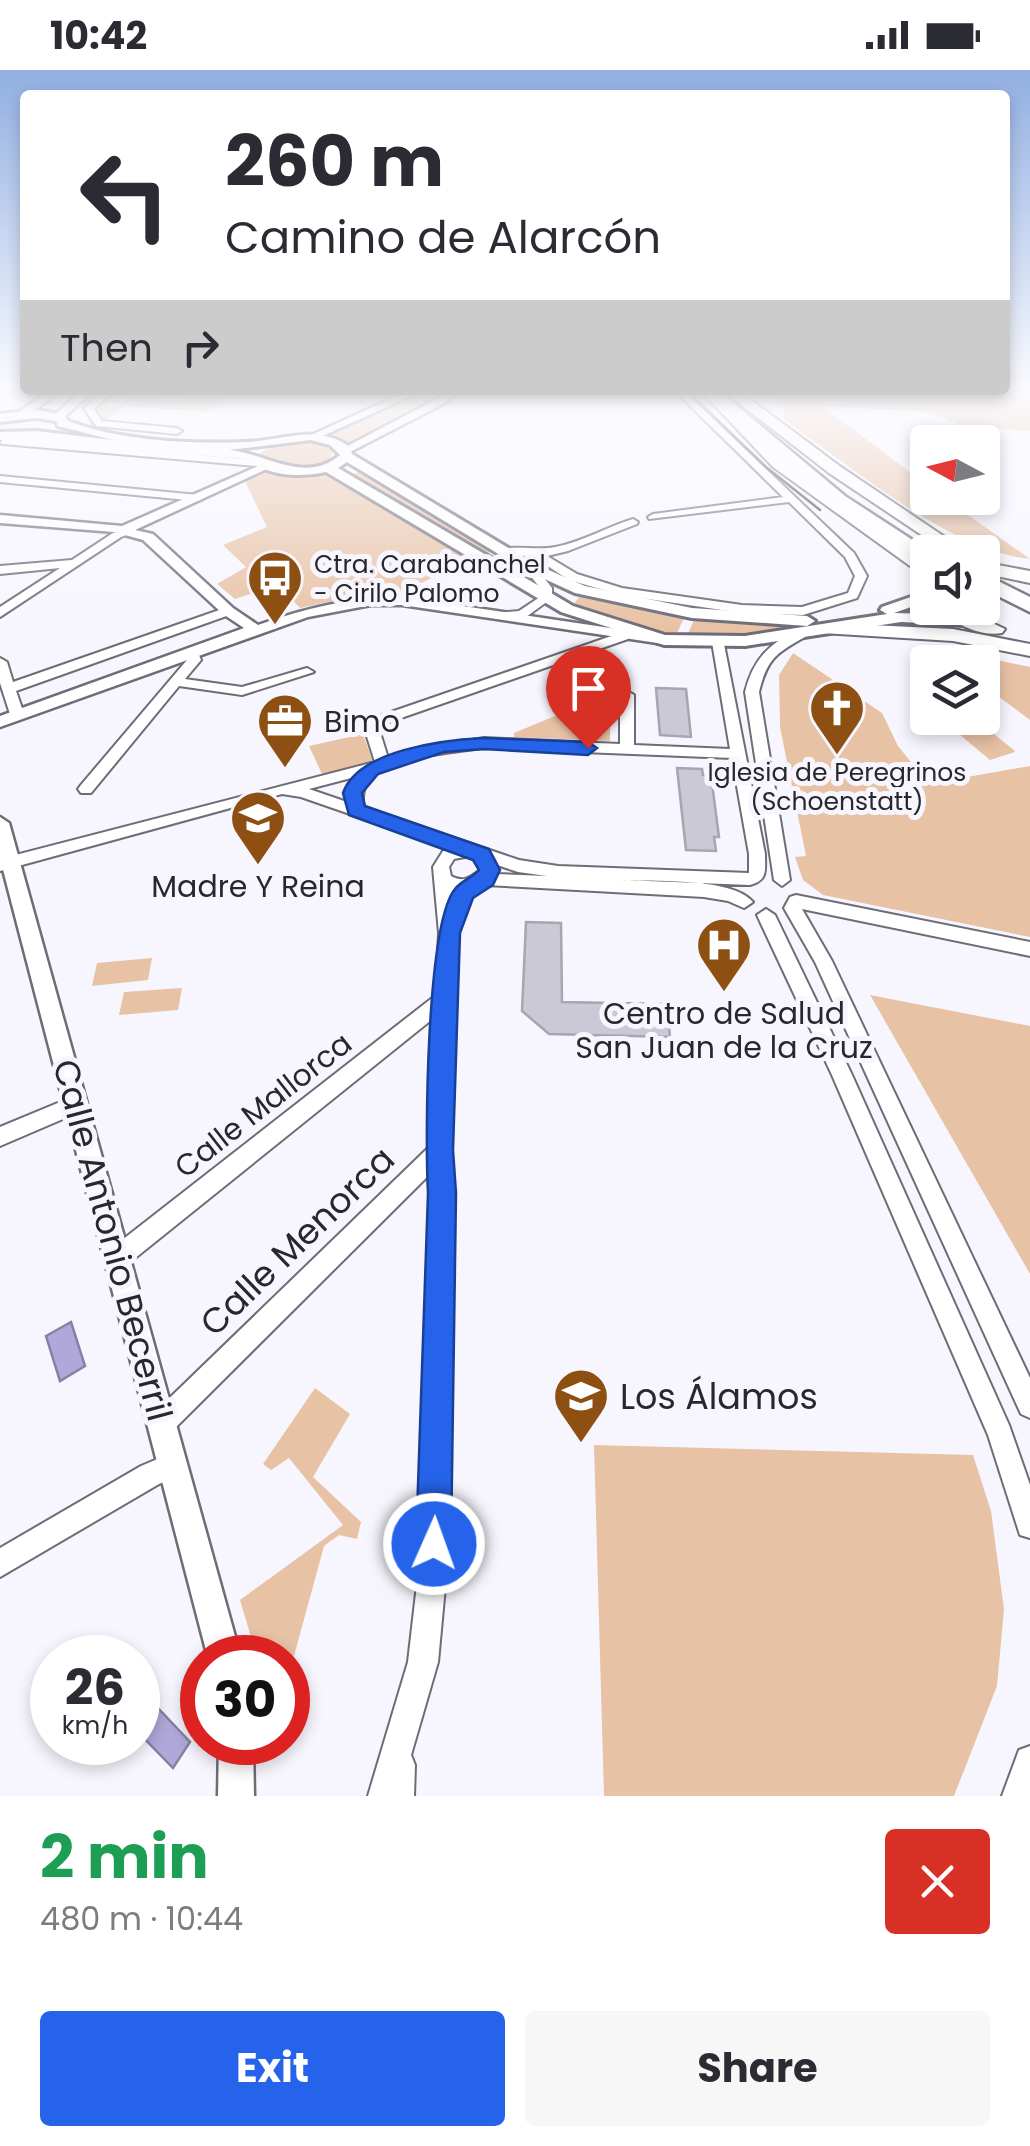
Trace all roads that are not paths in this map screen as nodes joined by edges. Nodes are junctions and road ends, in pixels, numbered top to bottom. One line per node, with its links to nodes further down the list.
1 (240, 469): 10 (street)
2 (330, 469): 27 (main road)
3 (371, 469): 20 (main road)
4 (759, 469): 11 (street)
5 (785, 469): 21 (highway)
6 (802, 469): 18 (highway)
7 (814, 469): 15 (highway)
8 (837, 469): 14 (highway)
9 (0, 479): 10 (street)
10 (198, 498): 13 (street)
11 (791, 499): 19 (street); 22 (street)
12 (0, 519): 13 (street)
13 (122, 531): 23 (street); 32 (street)
14 (925, 532): 16 (highway); 17 (highway)
15 (911, 535)
16 (930, 535)
17 (932, 535)
18 (910, 546)
19 (564, 550): 20 (street); 22 (street)
20 (533, 561): 22 (street); 26 (main road); 27 (street)
21 (910, 561)
22 (552, 562): 26 (street)
23 (76, 563): 25 (street); 31 (street)
24 (1004, 569): 30 (highway)
25 (0, 570)
26 (558, 582): 28 (main road)
27 (546, 598): 33 (street); 42 (main road)
28 (910, 602)
29 (1000, 602): 35 (highway)
30 (1030, 606)
31 (0, 612)
32 (229, 614): 38 (street); 44 (street); 50 (street)
33 (489, 615): 38 (street); 41 (street)
34 (910, 617): 37 (main road)
35 (1030, 618)
36 (986, 625): 40 (highway)
37 (829, 629): 39 (main road); 45 (highway)
38 (251, 632): 44 (street)
39 (800, 634): 43 (main road); 64 (street)
40 (1023, 634)
41 (623, 636): 42 (street); 55 (street)
42 (664, 640): 43 (main road)
43 (718, 642): 54 (street)
44 (211, 646): 46 (street)
45 (1030, 650)
46 (192, 653): 49 (street); 52 (street)
47 (0, 662): 50 (street)
48 (307, 672): 49 (street)
49 (178, 682): 57 (street)
50 (8, 689): 52 (street)
51 (626, 695): 53 (street)
52 (6, 721)
53 (627, 750): 54 (street); 55 (street)
54 (739, 754): 62 (street)
55 (377, 767): 56 (street); 58 (street)
56 (282, 789): 58 (street); 61 (street)
57 (86, 790)
58 (356, 810): 60 (street)
59 (0, 823): 61 (street, Calle Antonio Becerril)
60 (474, 853): 62 (street); 63 (street); 65 (street)
61 (6, 863): 74 (street, Calle Antonio Becerril)
62 (754, 878): 64 (street); 66 (street)
63 (444, 879): 65 (street); 69 (street)
64 (782, 880): 67 (street)
65 (480, 882): 66 (street); 69 (street)
66 (744, 902): 68 (street)
67 (795, 905): 68 (street); 70 (street); 73 (street)
68 (766, 916): 72 (street)
69 (448, 933): 71 (street)
70 (1030, 949)
71 (447, 998): 77 (street); 79 (street, Calle Mallorca)
72 (842, 1075): 73 (street); 78 (street)
73 (881, 1088): 75 (street)
74 (77, 1104): 76 (street); 79 (street, Calle Antonio Becerril)
75 (903, 1133): 78 (street); 80 (street)
76 (0, 1137)
77 (439, 1150): 81 (street, Calle Menorca); 86 (street)
78 (881, 1162): 83 (street)
79 (116, 1259): 81 (street, Calle Antonio Becerril)
80 (1030, 1406)
81 (161, 1424): 82 (street, Calle Antonio Becerril)
82 (174, 1465): 84 (street); 85 (street, Calle Antonio Becerril)
83 (1030, 1524)
84 (0, 1563)
85 (219, 1635)
86 (402, 1740): 90 (street); 91 (street)
87 (1030, 1761): 92 (street)
88 (236, 1765): 89 (street)
89 (236, 1796)
90 (384, 1796)
91 (398, 1796)
92 (1018, 1796)

